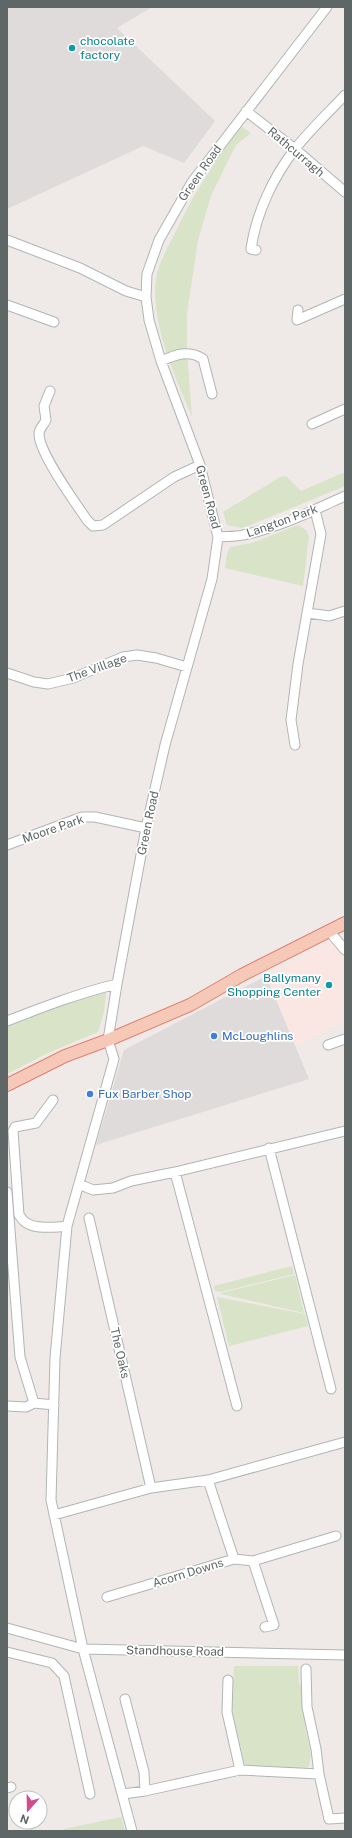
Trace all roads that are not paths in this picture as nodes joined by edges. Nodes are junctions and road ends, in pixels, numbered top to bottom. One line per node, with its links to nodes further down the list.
1 (327, 7): 3 (street, Green Road)
2 (345, 95): 4 (street)
3 (246, 111): 4 (street, Rathcurragh); 8 (street, Green Road)
4 (295, 149): 5 (street, Rathcurragh); 7 (street)
5 (345, 192)
6 (7, 240): 8 (street)
7 (256, 250)
8 (146, 297): 13 (street, Green Road)
9 (345, 299): 11 (street)
10 (7, 305): 12 (street)
11 (298, 310)
12 (54, 322)
13 (161, 360): 15 (street); 18 (street, Green Road)
14 (50, 391): 18 (street)
15 (212, 394)
16 (345, 409): 17 (street)
17 (312, 424)
18 (200, 465): 21 (street, Green Road)
19 (345, 496): 20 (street, Langton Park)
20 (315, 510): 21 (street, Langton Park); 23 (street)
21 (218, 537): 24 (street, Green Road)
22 (345, 611): 23 (street)
23 (308, 613): 26 (street)
24 (187, 667): 25 (street, The Village); 27 (street, Green Road)
25 (7, 673)
26 (295, 745)
27 (146, 828): 28 (street, Moore Park); 32 (street, Green Road)
28 (7, 845)
29 (345, 923): 30 (main road)
30 (329, 931): 31 (street); 35 (main road)
31 (345, 950)
32 (116, 984): 33 (street); 35 (street, Green Road)
33 (7, 1021)
34 (345, 1039): 36 (street)
35 (108, 1040): 37 (main road); 42 (street)
36 (328, 1045)
37 (7, 1085)
38 (53, 1100): 45 (street)
39 (345, 1131): 40 (street)
40 (269, 1148): 41 (street); 46 (street)
41 (175, 1172): 42 (street); 50 (street)
42 (79, 1184): 45 (street)
43 (7, 1192): 47 (street)
44 (89, 1218): 53 (street, The Oaks)
45 (67, 1226): 48 (street)
46 (332, 1389)
47 (34, 1403): 48 (street); 49 (street)
48 (54, 1405): 54 (street)
49 (7, 1406)
50 (237, 1406)
51 (345, 1442): 52 (street)
52 (208, 1480): 53 (street); 56 (street, Acorn Downs)
53 (151, 1488): 54 (street)
54 (54, 1515): 61 (street)
55 (336, 1536): 57 (street)
56 (234, 1559): 57 (street); 58 (street, Acorn Downs)
57 (253, 1561): 59 (street)
58 (107, 1597)
59 (265, 1627)
60 (7, 1628): 61 (street, Standhouse Road)
61 (83, 1649): 63 (street, Standhouse Road); 71 (street)
62 (7, 1652): 70 (street)
63 (345, 1655)
64 (306, 1670): 68 (street)
65 (228, 1680): 67 (street)
66 (125, 1699): 69 (street)
67 (240, 1770): 68 (street); 69 (street)
68 (318, 1774): 72 (street)
69 (145, 1791): 71 (street)
70 (90, 1794)
71 (123, 1794): 73 (street)
72 (345, 1818)
73 (132, 1831)

